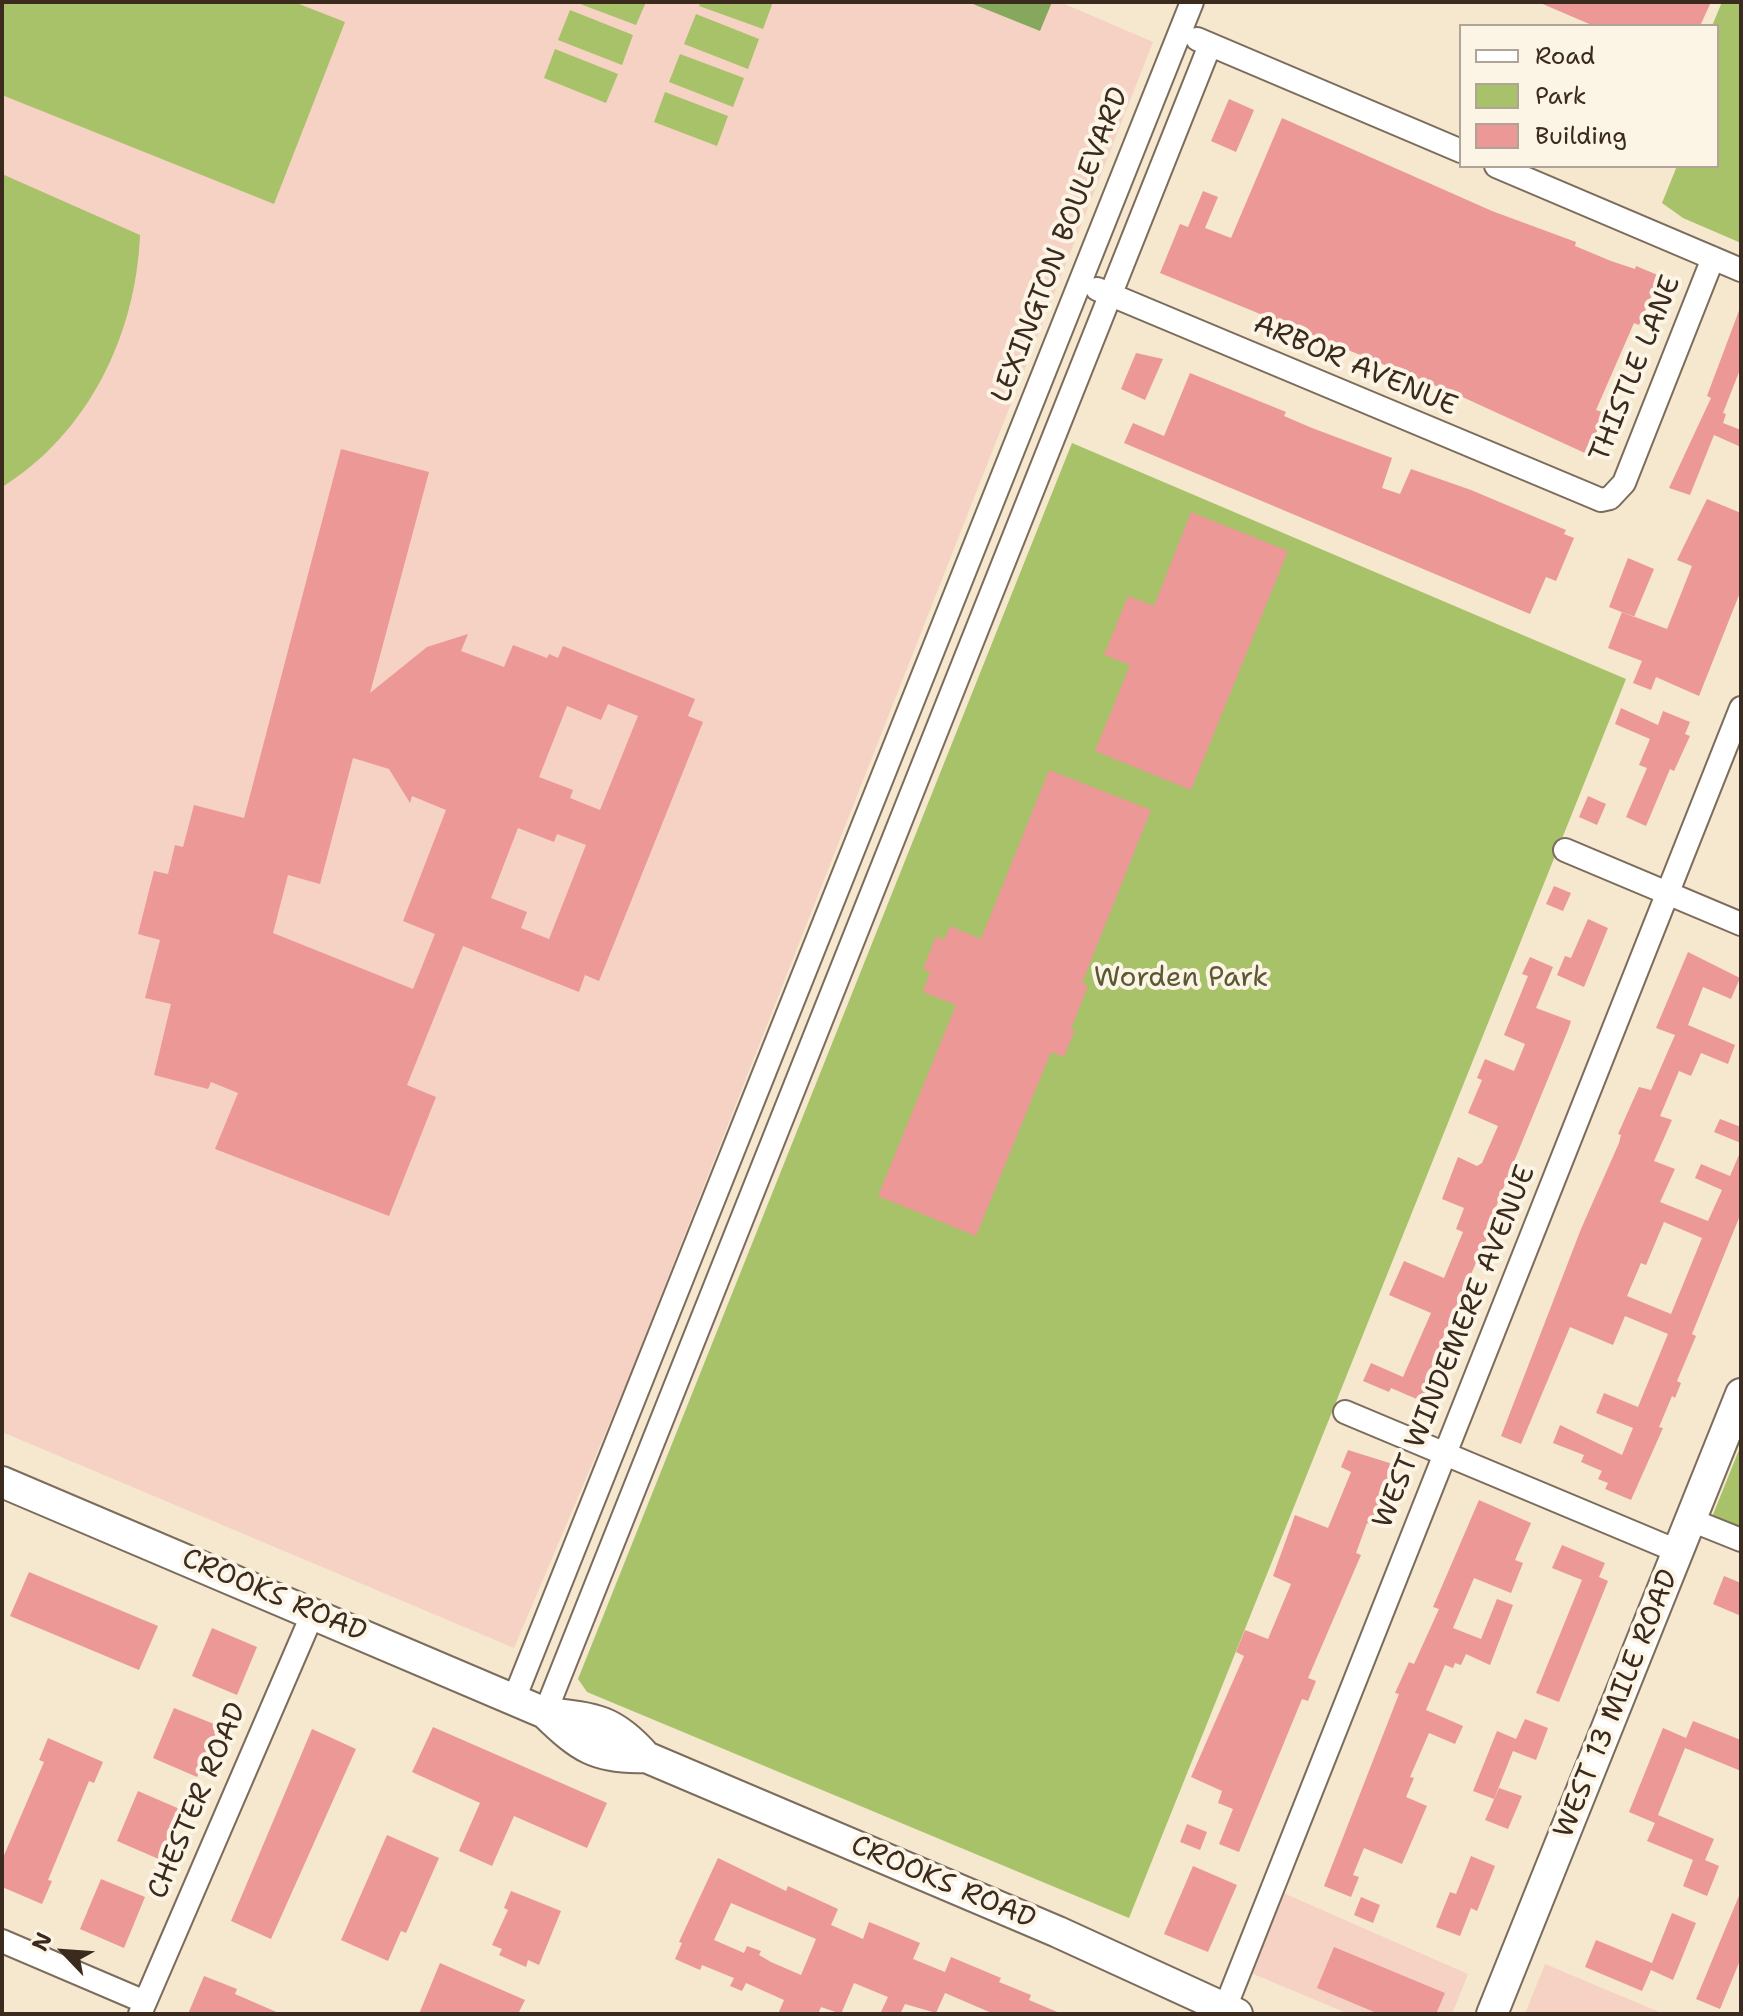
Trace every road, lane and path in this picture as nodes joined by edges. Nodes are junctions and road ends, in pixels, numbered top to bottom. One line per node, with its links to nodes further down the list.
1 (1192, 2): 2 (street, LEXINGTON BOULEVARD)
2 (1179, 32): 3 (street); 8 (street, LEXINGTON BOULEVARD)
3 (1210, 45): 4 (street); 9 (street)
4 (1459, 150)
5 (1501, 168): 6 (street)
6 (1713, 258): 7 (street); 10 (street, THISTLE LANE)
7 (1741, 270)
8 (1078, 281): 9 (street, ARBOR AVENUE); 11 (street, LEXINGTON BOULEVARD)
9 (1109, 294): 10 (street, ARBOR AVENUE); 12 (street)
10 (1610, 498)
11 (989, 511): 12 (street); 13 (street, LEXINGTON BOULEVARD)
12 (1019, 523): 14 (street)
13 (923, 677): 14 (street); 17 (street, LEXINGTON BOULEVARD)
14 (953, 688): 18 (street)
15 (1741, 708): 19 (street, WEST WINDEMERE AVENUE)
16 (1565, 850): 19 (street)
17 (848, 863): 18 (street); 21 (street, LEXINGTON BOULEVARD)
18 (878, 875): 22 (street)
19 (1668, 893): 20 (street); 28 (street, WEST WINDEMERE AVENUE)
20 (1741, 924)
21 (805, 968): 22 (street); 23 (street, LEXINGTON BOULEVARD)
22 (836, 980): 24 (street)
23 (693, 1251): 24 (street); 27 (street, LEXINGTON BOULEVARD)
24 (723, 1263): 29 (street)
25 (1741, 1394): 31 (main road, WEST 13 MILE ROAD)
26 (1345, 1412): 28 (street)
27 (622, 1429): 29 (street); 34 (street, LEXINGTON BOULEVARD)
28 (1444, 1453): 33 (street); 41 (street, WEST WINDEMERE AVENUE)
29 (648, 1456): 36 (street)
30 (2, 1482): 35 (main road, CROOKS ROAD)
31 (1691, 1520): 32 (street); 33 (main road, WEST 13 MILE ROAD)
32 (1741, 1540)
33 (1677, 1551): 42 (main road, WEST 13 MILE ROAD)
34 (552, 1605): 36 (street); 37 (street, LEXINGTON BOULEVARD)
35 (313, 1613): 37 (main road, CROOKS ROAD); 40 (street, CHESTER ROAD)
36 (584, 1616): 38 (street)
37 (514, 1699): 38 (main road, CROOKS ROAD)
38 (545, 1713): 41 (main road, CROOKS ROAD)
39 (2, 1941): 40 (street)
40 (143, 2008)
41 (1231, 2011)
42 (1492, 2014)

